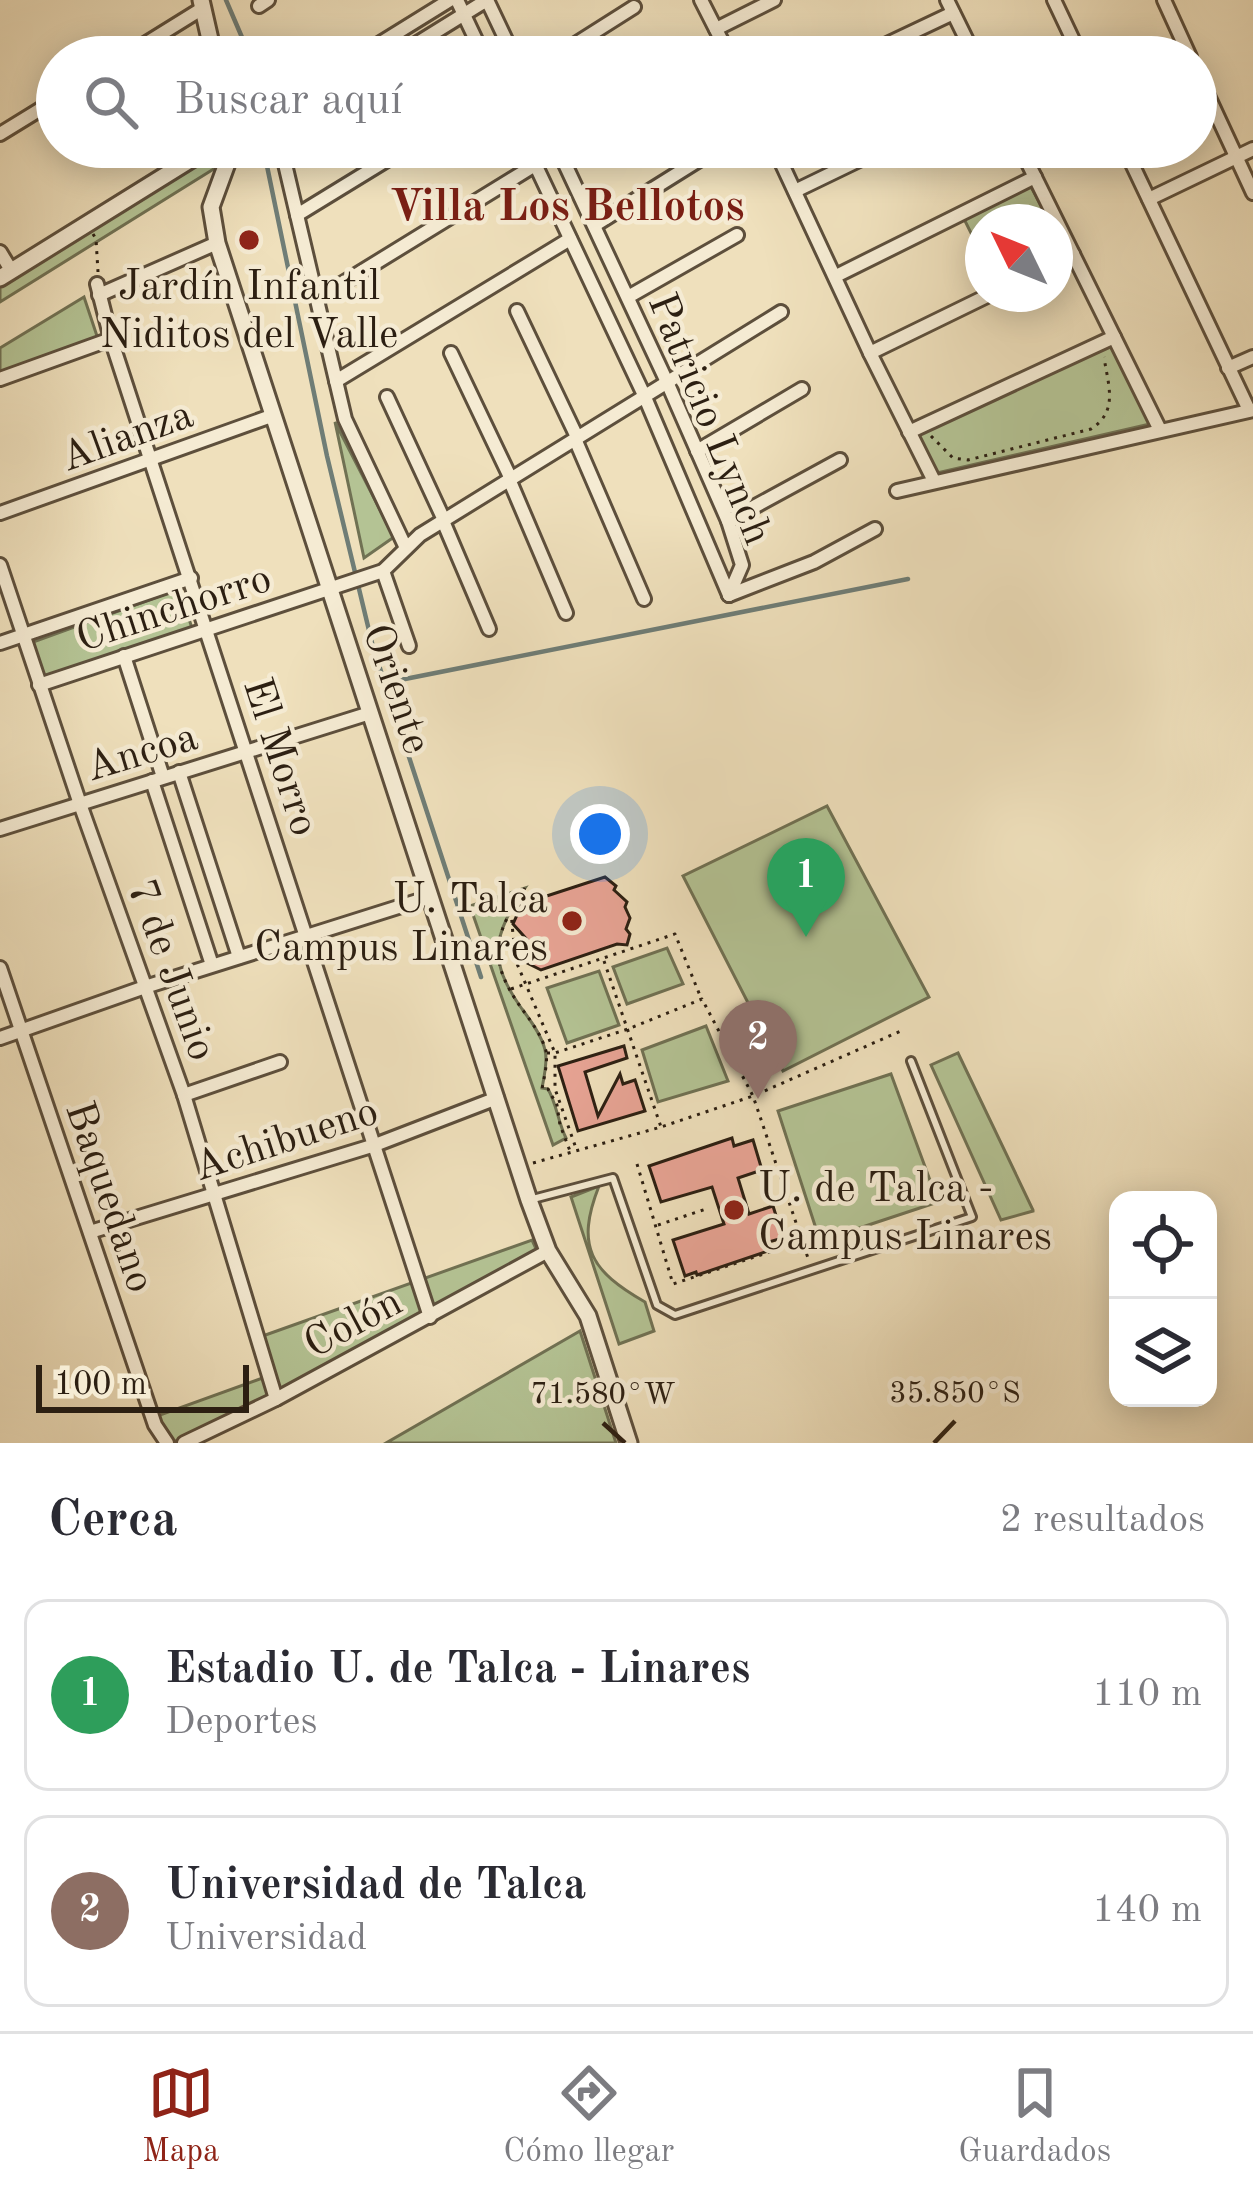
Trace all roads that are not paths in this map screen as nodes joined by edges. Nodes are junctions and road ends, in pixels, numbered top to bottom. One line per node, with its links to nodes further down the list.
1 (453, 0): 10 (street); 14 (street)
2 (488, 0): 10 (street); 17 (street)
3 (701, 0): 11 (street)
4 (775, 0): 11 (street)
5 (1054, 0): 22 (street)
6 (1164, 0): 23 (street)
7 (202, 4): 12 (street); 13 (street)
8 (950, 6): 20 (street); 21 (street)
9 (634, 7): 18 (street)
10 (464, 14): 15 (street); 16 (street)
11 (716, 28): 19 (street)
12 (155, 36)
13 (209, 36)
14 (393, 36)
15 (429, 36)
16 (474, 36)
17 (504, 36)
18 (588, 36)
19 (720, 36)
20 (897, 36)
21 (965, 36)
22 (1071, 36)
23 (1180, 36)
24 (36, 112): 26 (street)
25 (1217, 116): 28 (street)
26 (0, 134)
27 (1253, 149): 28 (street)
28 (1236, 157): 29 (street); 45 (street)
29 (1217, 166)
30 (177, 168): 55 (street)
31 (225, 168): 52 (street, Oriente)
32 (286, 168): 48 (street)
33 (374, 168): 48 (street)
34 (530, 168): 58 (street)
35 (536, 168): 51 (street, Patricio Lynch)
36 (570, 168): 49 (street, Patricio Lynch)
37 (686, 168): 49 (street)
38 (784, 168): 44 (street)
39 (843, 168): 44 (street)
40 (1030, 168): 43 (street)
41 (1134, 168): 46 (street)
42 (1214, 168): 46 (street)
43 (1035, 177): 47 (street); 56 (street)
44 (795, 191): 56 (street)
45 (1253, 194)
46 (1149, 200): 67 (street)
47 (1048, 204)
48 (297, 215): 58 (street)
49 (595, 225): 57 (street, Patricio Lynch)
50 (737, 236): 57 (street)
51 (570, 238): 69 (street); 72 (street, Patricio Lynch)
52 (217, 243): 62 (street, El Morro); 75 (street, Oriente)
53 (0, 252): 55 (street)
54 (1073, 254): 63 (street)
55 (6, 274)
56 (836, 276): 65 (street)
57 (628, 297): 70 (street, Patricio Lynch)
58 (317, 299): 69 (street)
59 (965, 307): 65 (street)
60 (517, 311): 78 (street)
61 (781, 312): 70 (street)
62 (111, 339): 68 (street); 81 (street, El Morro)
63 (1108, 339): 76 (street); 77 (street)
64 (451, 353): 82 (street)
65 (870, 353): 76 (street)
66 (1253, 357): 67 (street)
67 (1228, 368): 74 (street)
68 (0, 379)
69 (336, 381): 89 (street)
70 (667, 382): 72 (street); 79 (street, Patricio Lynch)
71 (802, 388): 79 (street)
72 (644, 395): 78 (street); 94 (street, Patricio Lynch)
73 (387, 397): 86 (street)
74 (1251, 410): 77 (street)
75 (274, 415): 81 (street, Alianza); 93 (street, Oriente)
76 (915, 429): 83 (street)
77 (1160, 430): 83 (street)
78 (576, 438): 82 (street); 95 (street)
79 (697, 451): 87 (street, Patricio Lynch)
80 (840, 460): 87 (street)
81 (151, 461): 85 (street, Alianza); 92 (street, El Morro)
82 (510, 479): 86 (street); 96 (street)
83 (934, 481): 84 (street)
84 (897, 490)
85 (0, 513)
86 (444, 521): 89 (street); 98 (street)
87 (728, 521): 94 (street, Patricio Lynch)
88 (875, 530): 94 (street)
89 (406, 548): 91 (street)
90 (0, 565): 99 (street, 7 de Junio)
91 (378, 574): 93 (street, Chinchorro); 101 (street)
92 (191, 578): 97 (street, El Morro); 99 (street)
93 (328, 590): 97 (street, Chinchorro); 104 (street, Oriente)
94 (729, 595)
95 (644, 598)
96 (566, 613)
97 (208, 629): 102 (street, Chinchorro); 105 (street, El Morro)
98 (489, 629)
99 (23, 635): 100 (street); 103 (street, 7 de Junio)
100 (0, 643)
101 (409, 646)
102 (124, 656): 103 (street, Chinchorro); 107 (street)
103 (39, 685): 108 (street, 7 de Junio)
104 (370, 713): 105 (street, Ancoa); 110 (street, Oriente)
105 (248, 752): 106 (street, Ancoa); 111 (street, El Morro)
106 (179, 772): 107 (street, Ancoa); 112 (street)
107 (158, 779): 108 (street, Ancoa); 113 (street)
108 (80, 804): 109 (street, Ancoa); 115 (street, 7 de Junio)
109 (0, 829)
110 (430, 897): 111 (street); 121 (street, Oriente)
111 (306, 936): 112 (street); 122 (street, El Morro)
112 (238, 957): 113 (street)
113 (212, 965): 115 (street)
114 (0, 968): 116 (street, Baquedano)
115 (145, 987): 116 (street); 120 (street, 7 de Junio)
116 (20, 1029): 117 (street); 125 (street, Baquedano)
117 (0, 1038)
118 (910, 1061): 124 (lane)
119 (280, 1062): 120 (street)
120 (184, 1095): 123 (street, 7 de Junio)
121 (497, 1098): 122 (street, Achibueno); 124 (street, Oriente)
122 (375, 1145): 123 (street, Achibueno); 127 (street, El Morro)
123 (215, 1195): 125 (street, Achibueno); 128 (street, 7 de Junio)
124 (529, 1200): 126 (street, Oriente)
125 (90, 1232): 129 (street, Baquedano)
126 (548, 1251): 127 (street, Colón); 131 (street, Oriente)
127 (430, 1317): 128 (street, Colón)
128 (276, 1399): 130 (street, Colón)
129 (167, 1443)
130 (184, 1443)
131 (628, 1443)

